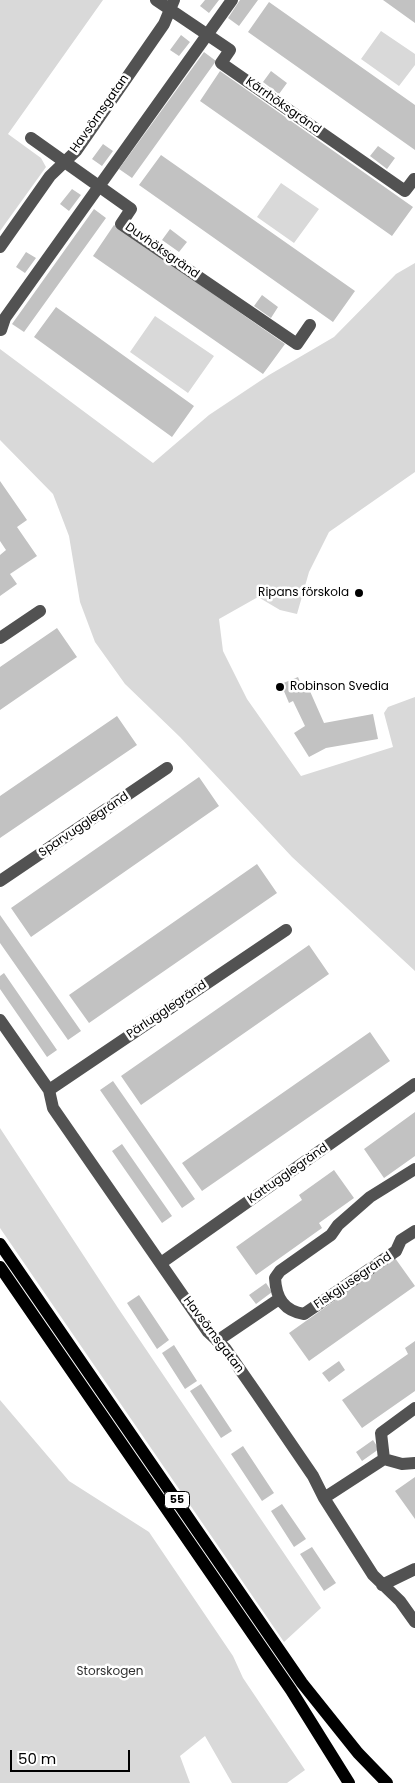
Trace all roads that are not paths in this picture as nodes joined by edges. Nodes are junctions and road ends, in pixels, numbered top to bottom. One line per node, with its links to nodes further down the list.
1 (156, 0): 3 (street, Kärrhöksgränd)
2 (232, 0): 4 (street)
3 (172, 4): 4 (street, Kärrhöksgränd); 6 (street, Havsörnsgatan)
4 (207, 34): 7 (street, Kärrhöksgränd); 8 (street)
5 (31, 138): 6 (street, Duvhöksgränd)
6 (65, 162): 8 (street, Duvhöksgränd); 9 (street, Havsörnsgatan)
7 (414, 179)
8 (99, 187): 10 (street, Duvhöksgränd); 11 (street)
9 (0, 247)
10 (310, 325)
11 (1, 330)
12 (40, 611): 13 (street)
13 (0, 638)
14 (167, 768): 15 (street, Sparvugglegränd)
15 (0, 881)
16 (286, 930): 19 (street, Pärlugglegränd)
17 (0, 1020): 19 (street, Havsörnsgatan)
18 (415, 1084): 23 (street, Kattugglegränd)
19 (49, 1090): 23 (street, Havsörnsgatan)
20 (415, 1169): 25 (street)
21 (415, 1231): 25 (street, Fiskgjusegränd)
22 (0, 1244): 35 (main road, 55)
23 (161, 1263): 26 (street, Havsörnsgatan)
24 (0, 1268): 34 (main road, 55)
25 (279, 1299): 26 (street)
26 (217, 1341): 30 (street, Havsörnsgatan)
27 (415, 1408): 28 (street)
28 (384, 1459): 29 (street); 30 (street)
29 (415, 1463)
30 (324, 1498): 32 (street, Havsörnsgatan)
31 (415, 1569): 32 (street)
32 (382, 1586): 33 (street, Havsörnsgatan)
33 (415, 1622)
34 (348, 1783)
35 (387, 1783)

